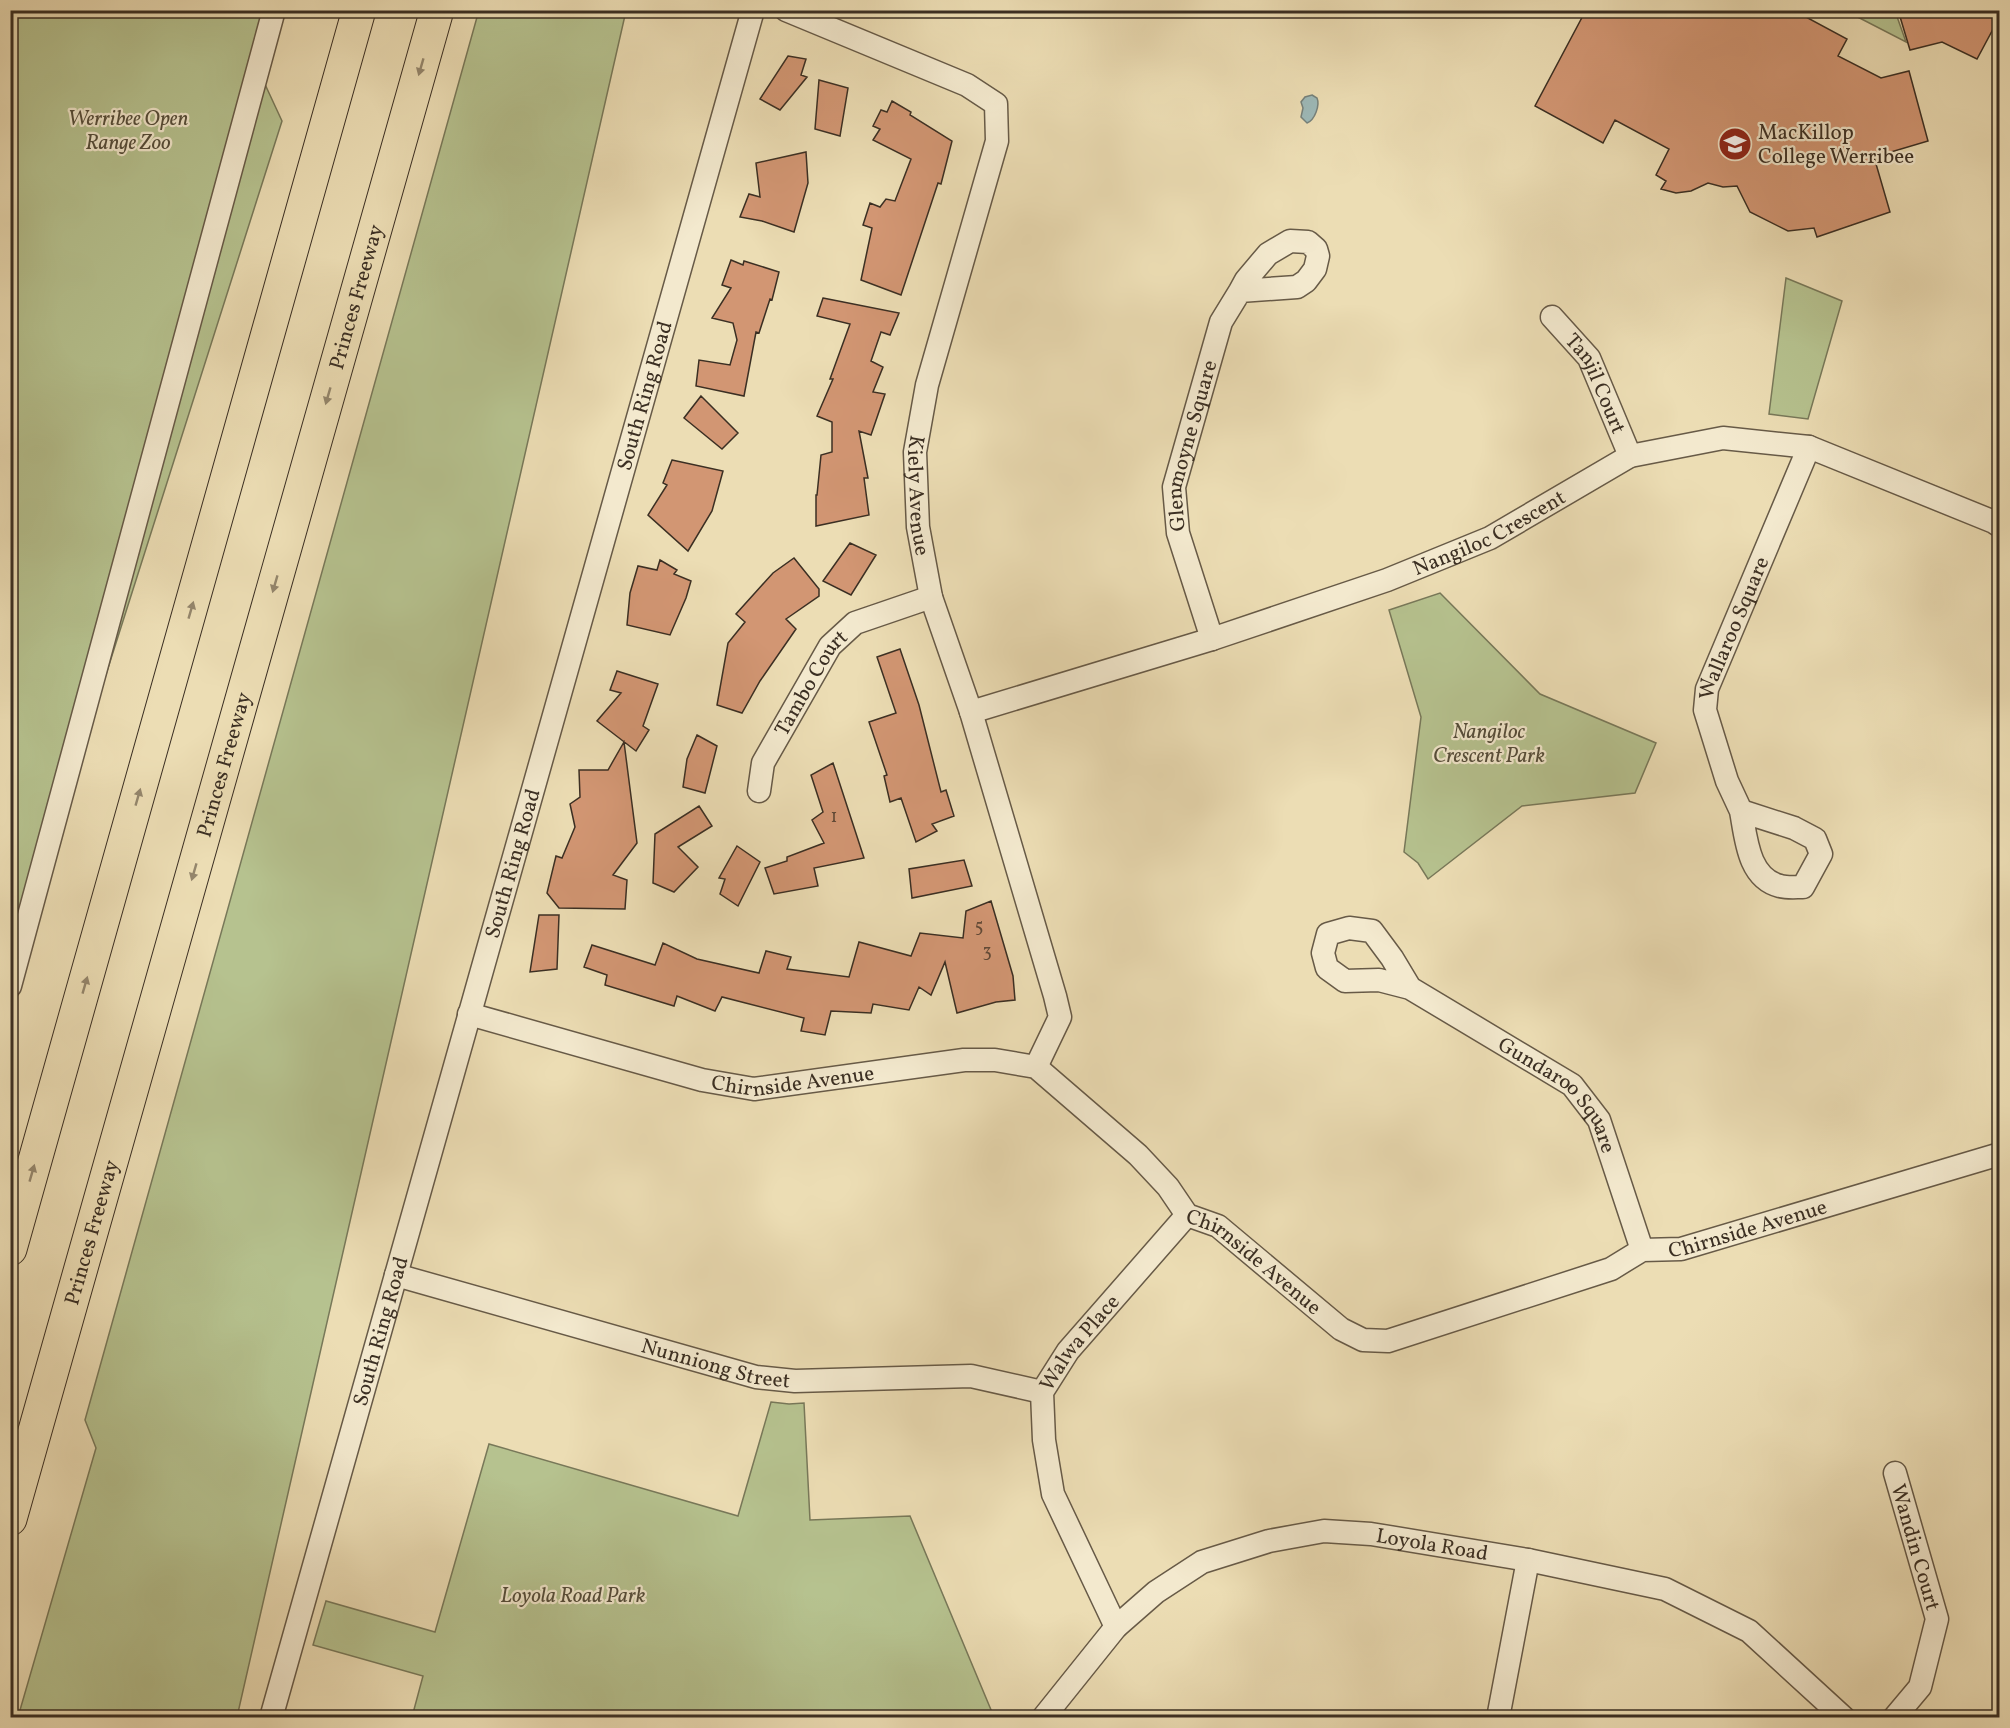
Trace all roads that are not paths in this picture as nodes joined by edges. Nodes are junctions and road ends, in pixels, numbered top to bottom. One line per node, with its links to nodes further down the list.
1 (274, 10): 16 (street)
2 (359, 10): 22 (highway, one-way to 2)
3 (437, 10): 27 (highway, Princes Freeway, one-way to 27)
4 (753, 10): 18 (street, South Ring Road)
5 (786, 10): 11 (street, Kiely Avenue)
6 (1240, 291): 12 (street, Glenmoyne Square)
7 (1552, 317): 9 (street, Tanjil Court)
8 (1809, 447): 9 (street, Nangiloc Crescent); 10 (street, Nangiloc Crescent); 15 (street, Wallaroo Square)
9 (1630, 456): 12 (street, Nangiloc Crescent)
10 (2000, 526)
11 (931, 597): 13 (street, Kiely Avenue); 14 (street, Tambo Court)
12 (1212, 639): 13 (street, Nangiloc Crescent)
13 (971, 712): 19 (street, Kiely Avenue)
14 (759, 791)
15 (1741, 811)
16 (10, 986)
17 (1410, 988): 23 (street, Gundaroo Square)
18 (470, 1014): 19 (street, Chirnside Avenue); 24 (street, South Ring Road)
19 (1036, 1067): 21 (street, Chirnside Avenue)
20 (2000, 1154): 23 (street, Chirnside Avenue)
21 (1187, 1215): 23 (street, Chirnside Avenue); 25 (street, Walwa Place)
22 (10, 1249)
23 (1642, 1250)
24 (396, 1275): 25 (street, Nunniong Street); 30 (street, South Ring Road)
25 (1042, 1392): 29 (street, Walwa Place)
26 (1895, 1473): 34 (street, Wandin Court)
27 (10, 1519)
28 (1528, 1560): 29 (street, Loyola Road); 32 (street); 33 (street, Loyola Road)
29 (1116, 1627): 31 (street, Loyola Road)
30 (271, 1718)
31 (1043, 1718)
32 (1498, 1718)
33 (1844, 1718)
34 (1894, 1718)

